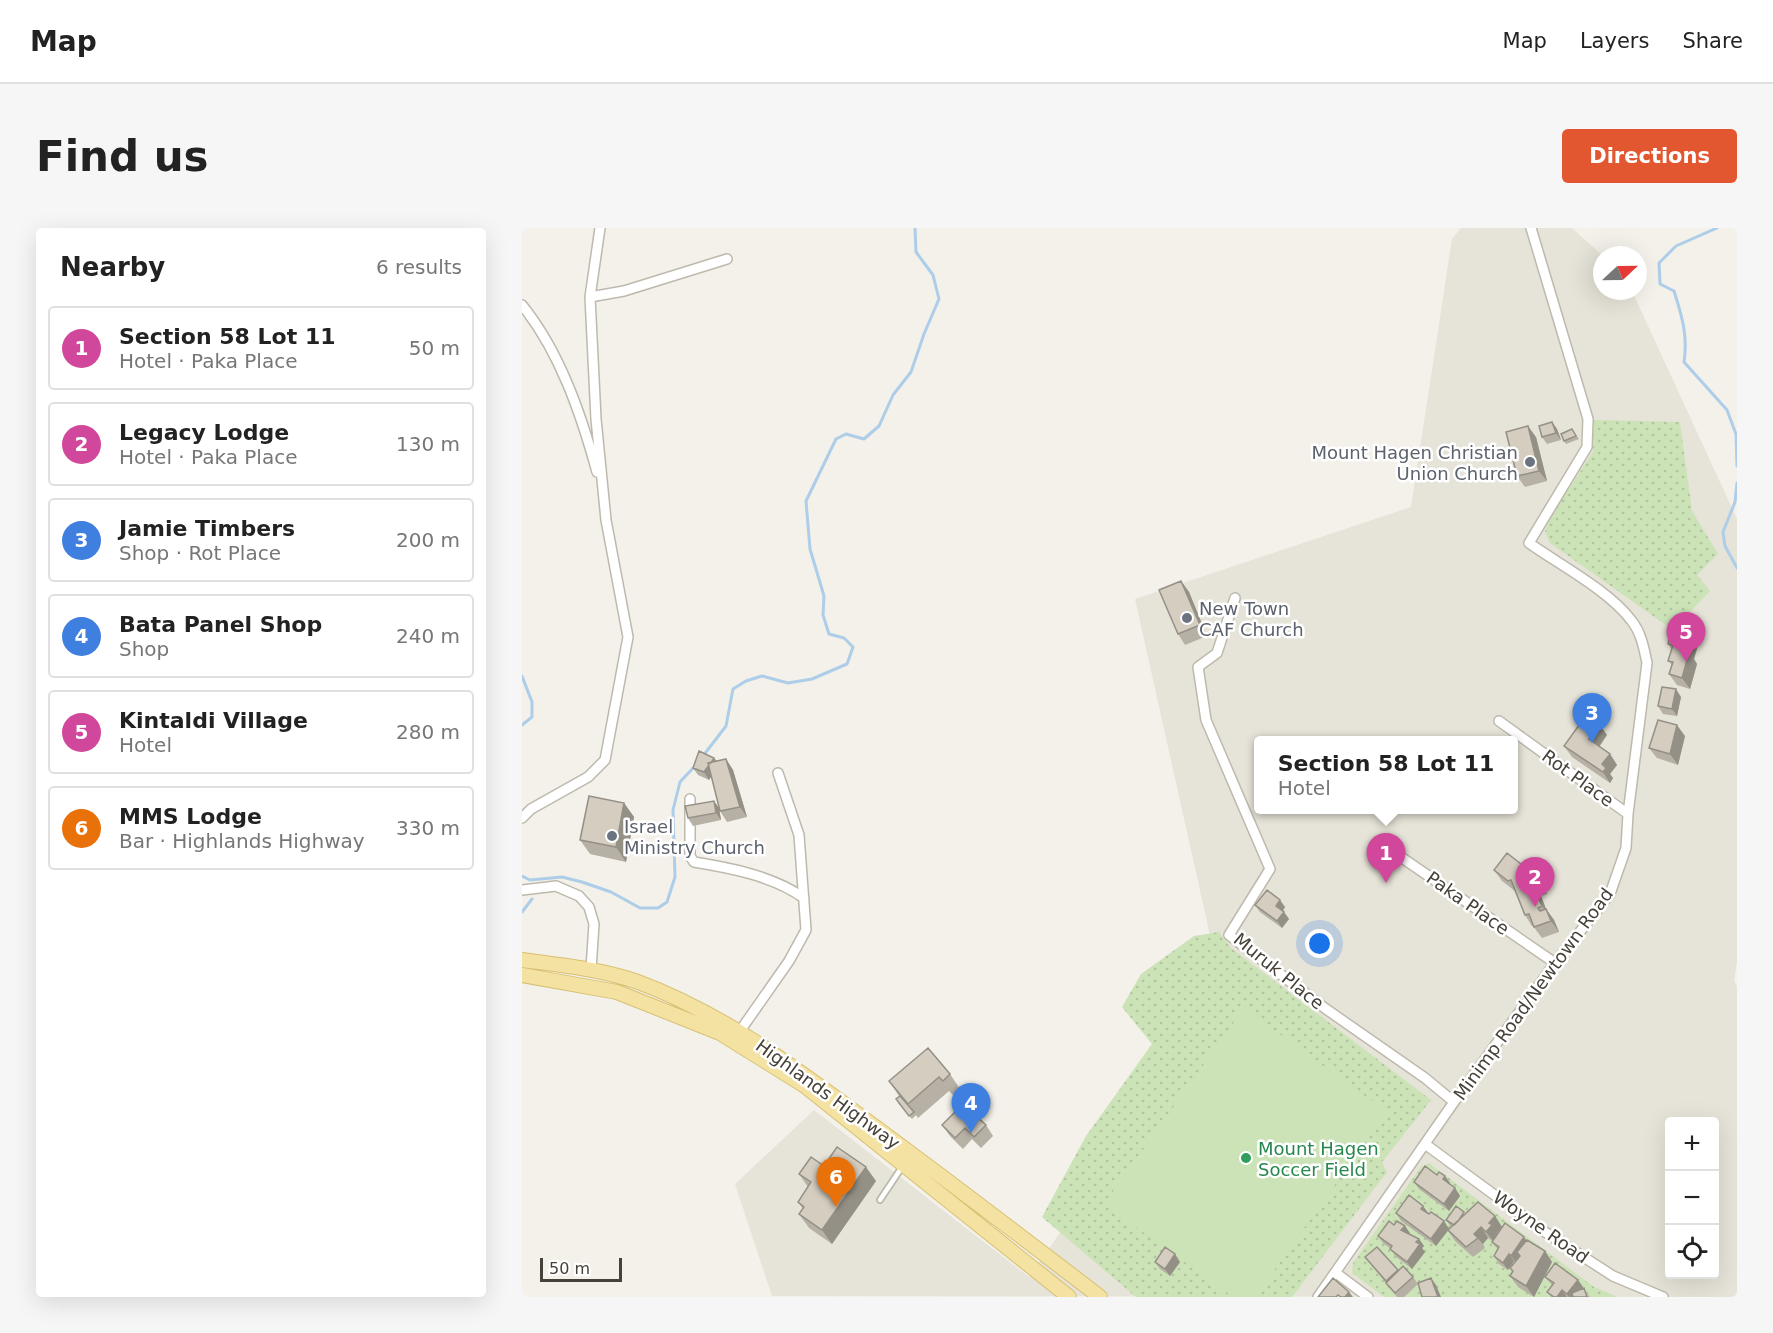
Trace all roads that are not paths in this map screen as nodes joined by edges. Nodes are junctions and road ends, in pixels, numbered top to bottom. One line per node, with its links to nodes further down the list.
1 (600, 228): 4 (street)
2 (1531, 228): 11 (street, Minimp Road/Newtown Road)
3 (727, 259): 4 (street)
4 (590, 297): 6 (street)
5 (522, 305): 6 (street)
6 (604, 500): 12 (street)
7 (1235, 598): 21 (street, Muruk Place)
8 (1499, 721): 11 (street, Rot Place)
9 (778, 773): 15 (street)
10 (690, 799): 15 (street)
11 (1628, 814): 17 (street, Minimp Road/Newtown Road)
12 (522, 818)
13 (1382, 844): 17 (street, Paka Place)
14 (522, 890): 18 (street)
15 (804, 898): 20 (street)
16 (522, 960): 18 (main road, Highlands Highway)
17 (1555, 963): 21 (street, Minimp Road/Newtown Road)
18 (591, 969): 20 (main road, Highlands Highway)
19 (522, 975): 23 (main road, Highlands Highway)
20 (740, 1032): 27 (main road, Highlands Highway)
21 (1454, 1102): 22 (street, Minimp Road/Newtown Road)
22 (1425, 1144): 25 (street, Minimp Road/Newtown Road); 30 (street, Woyne Road)
23 (904, 1165): 24 (lane); 26 (main road, Highlands Highway)
24 (880, 1200)
25 (1336, 1273): 28 (street, Minimp Road/Newtown Road); 29 (street)
26 (1069, 1297)
27 (1100, 1297)
28 (1318, 1297)
29 (1368, 1297)
30 (1663, 1297)

